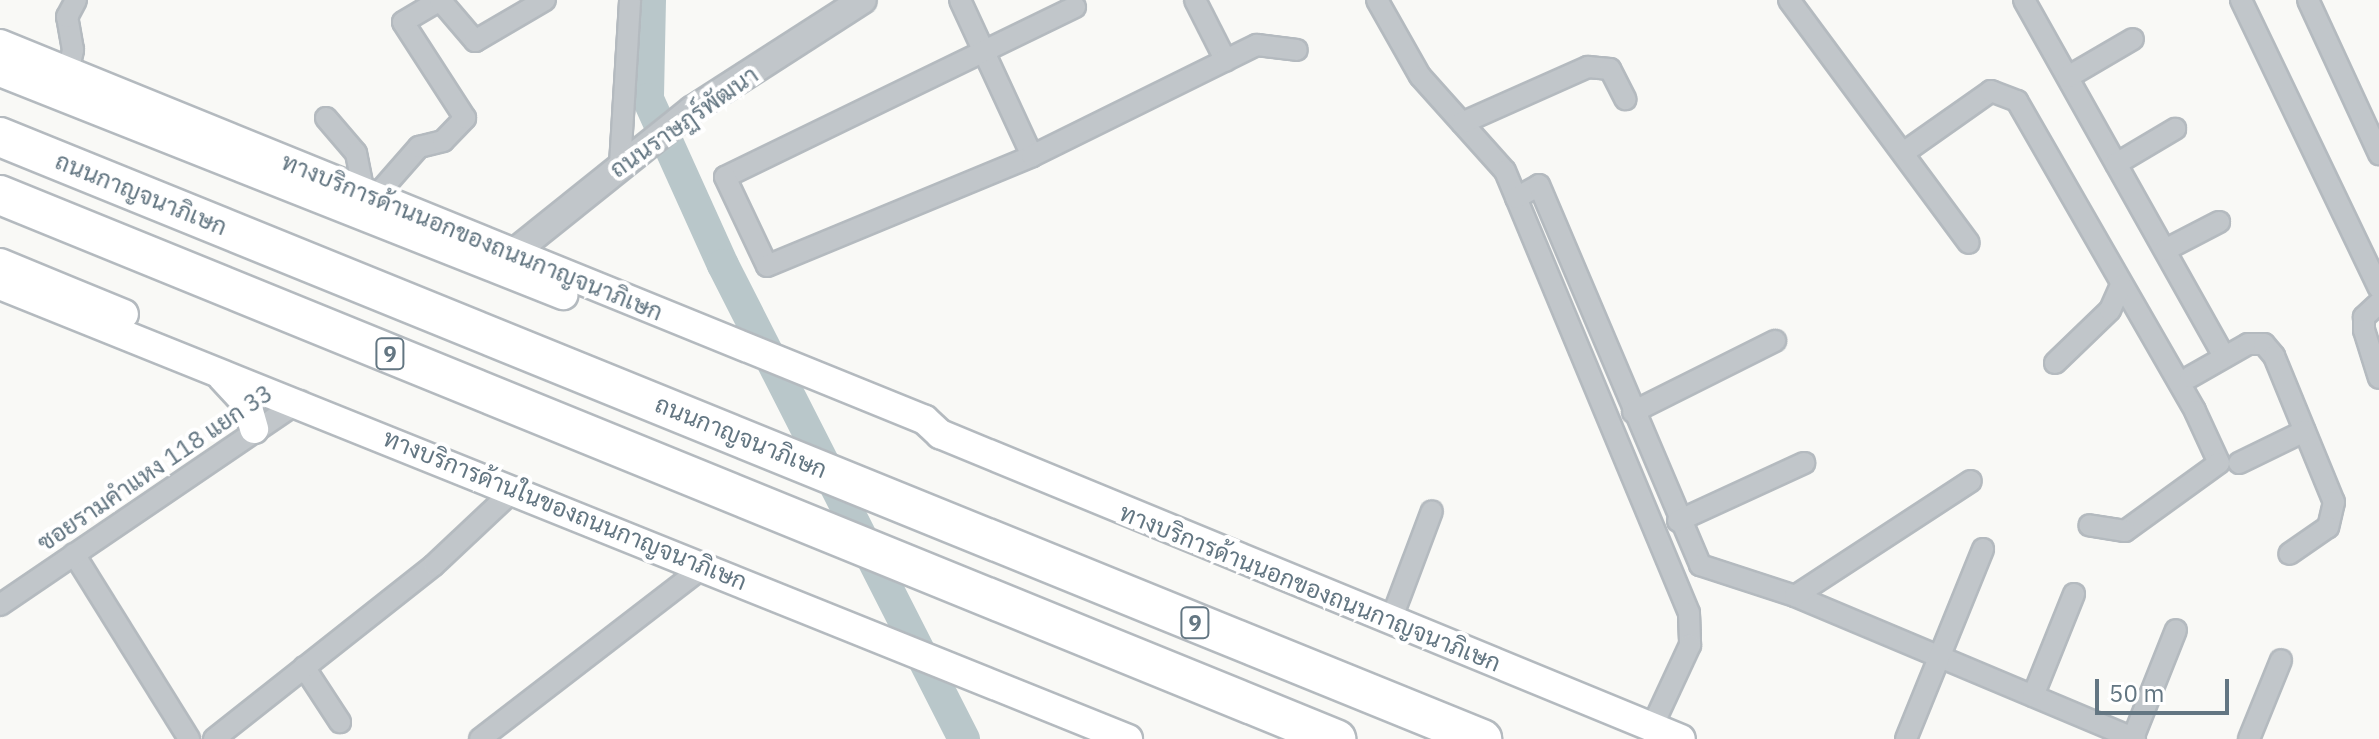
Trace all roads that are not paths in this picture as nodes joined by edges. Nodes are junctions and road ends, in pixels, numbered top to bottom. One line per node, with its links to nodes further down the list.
1 (76, 0): 20 (street)
2 (545, 0): 34 (street)
3 (863, 0): 31 (street, ถนนราษฏร์พัฒนา)
4 (960, 0): 16 (street)
5 (1195, 0): 18 (street)
6 (1377, 0): 25 (street)
7 (1789, 0): 29 (street)
8 (2024, 0): 21 (street)
9 (2241, 0): 43 (street)
10 (2308, 0): 28 (street)
11 (630, 2): 31 (street)
12 (1075, 7): 16 (street)
13 (2133, 39): 21 (street)
14 (0, 44): 20 (main road, ทางบริการด้านนอกของถนนกาญจนาภิเษก)
15 (1297, 50): 18 (street)
16 (985, 53): 30 (street); 30 (street)
17 (0, 58): 23 (main road)
18 (1226, 61): 30 (street)
19 (0, 72): 23 (main road)
20 (68, 72): 34 (main road, ทางบริการด้านนอกของถนนกาญจนาภิเษก)
21 (2068, 77): 32 (street)
22 (1625, 99): 25 (street)
23 (126, 117): 45 (main road)
24 (326, 118): 34 (street)
25 (1462, 123): 35 (street)
26 (2175, 129): 32 (street)
27 (0, 137): 83 (highway, ถนนกาญจนาภิเษก / 9)
28 (2376, 142)
29 (1906, 151): 37 (street); 42 (street)
30 (1032, 156)
31 (629, 157): 39 (street, ถนนราษฏร์พัฒนา)
32 (2116, 164): 38 (street)
33 (0, 195): 82 (highway, 9)
34 (369, 195): 39 (main road, ทางบริการด้านนอกของถนนกาญจนาภิเษก)
35 (1516, 198): 53 (street); 77 (street)
36 (2219, 222): 38 (street)
37 (1969, 243)
38 (2165, 250): 47 (street)
39 (512, 254): 45 (main road, ทางบริการด้านนอกของถนนกาญจนาภิเษก)
40 (0, 263): 52 (main road)
41 (0, 285): 49 (main road, ทางบริการด้านในของถนนกาญจนาภิเษก)
42 (2121, 285): 48 (street); 62 (street)
43 (2379, 288)
44 (2379, 303): 51 (street)
45 (682, 333): 70 (main road, ทางบริการด้านนอกของถนนกาญจนาภิเษก)
46 (1775, 341): 53 (street)
47 (2224, 357): 50 (street); 55 (street)
48 (2055, 363)
49 (218, 372): 52 (main road, ทางบริการด้านในของถนนกาญจนาภิเษก); 54 (main road)
50 (2190, 377)
51 (2379, 378)
52 (300, 401): 54 (street, ซอยรามคำแหง 118 แยก 33); 59 (main road, ทางบริการด้านในของถนนกาญจนาภิเษก)
53 (1633, 412): 61 (street)
54 (254, 429): 64 (street, ซอยรามคำแหง 118 แยก 33)
55 (2305, 431): 57 (street); 65 (street)
56 (1804, 463): 61 (street)
57 (2239, 463)
58 (1971, 481): 68 (street)
59 (514, 490): 66 (main road, ทางบริการด้านในของถนนกาญจนาภิเษก); 74 (street)
60 (1432, 511): 70 (street)
61 (1678, 521): 68 (street)
62 (2089, 525)
63 (1983, 549): 72 (street)
64 (74, 554): 69 (street, ซอยรามคำแหง 118 แยก 33); 78 (street)
65 (2289, 554)
66 (705, 566): 80 (street); 81 (main road, ทางบริการด้านในของถนนกาญจนาภิเษก)
67 (2074, 594): 75 (street)
68 (1795, 596): 72 (street)
69 (0, 605)
70 (1391, 620): 77 (main road, ทางบริการด้านนอกของถนนกาญจนาภิเษก)
71 (2176, 630): 86 (street)
72 (1940, 655): 75 (street); 85 (street)
73 (2281, 660): 87 (street)
74 (304, 667): 76 (street); 79 (street)
75 (2033, 696): 86 (street)
76 (340, 722)
77 (1652, 727): 84 (main road, ทางบริการด้านนอกของถนนกาญจนาภิเษก)
78 (189, 739)
79 (214, 739)
80 (480, 739)
81 (1128, 739)
82 (1336, 739)
83 (1482, 739)
84 (1681, 739)
85 (1906, 739)
86 (2134, 739)
87 (2249, 739)

